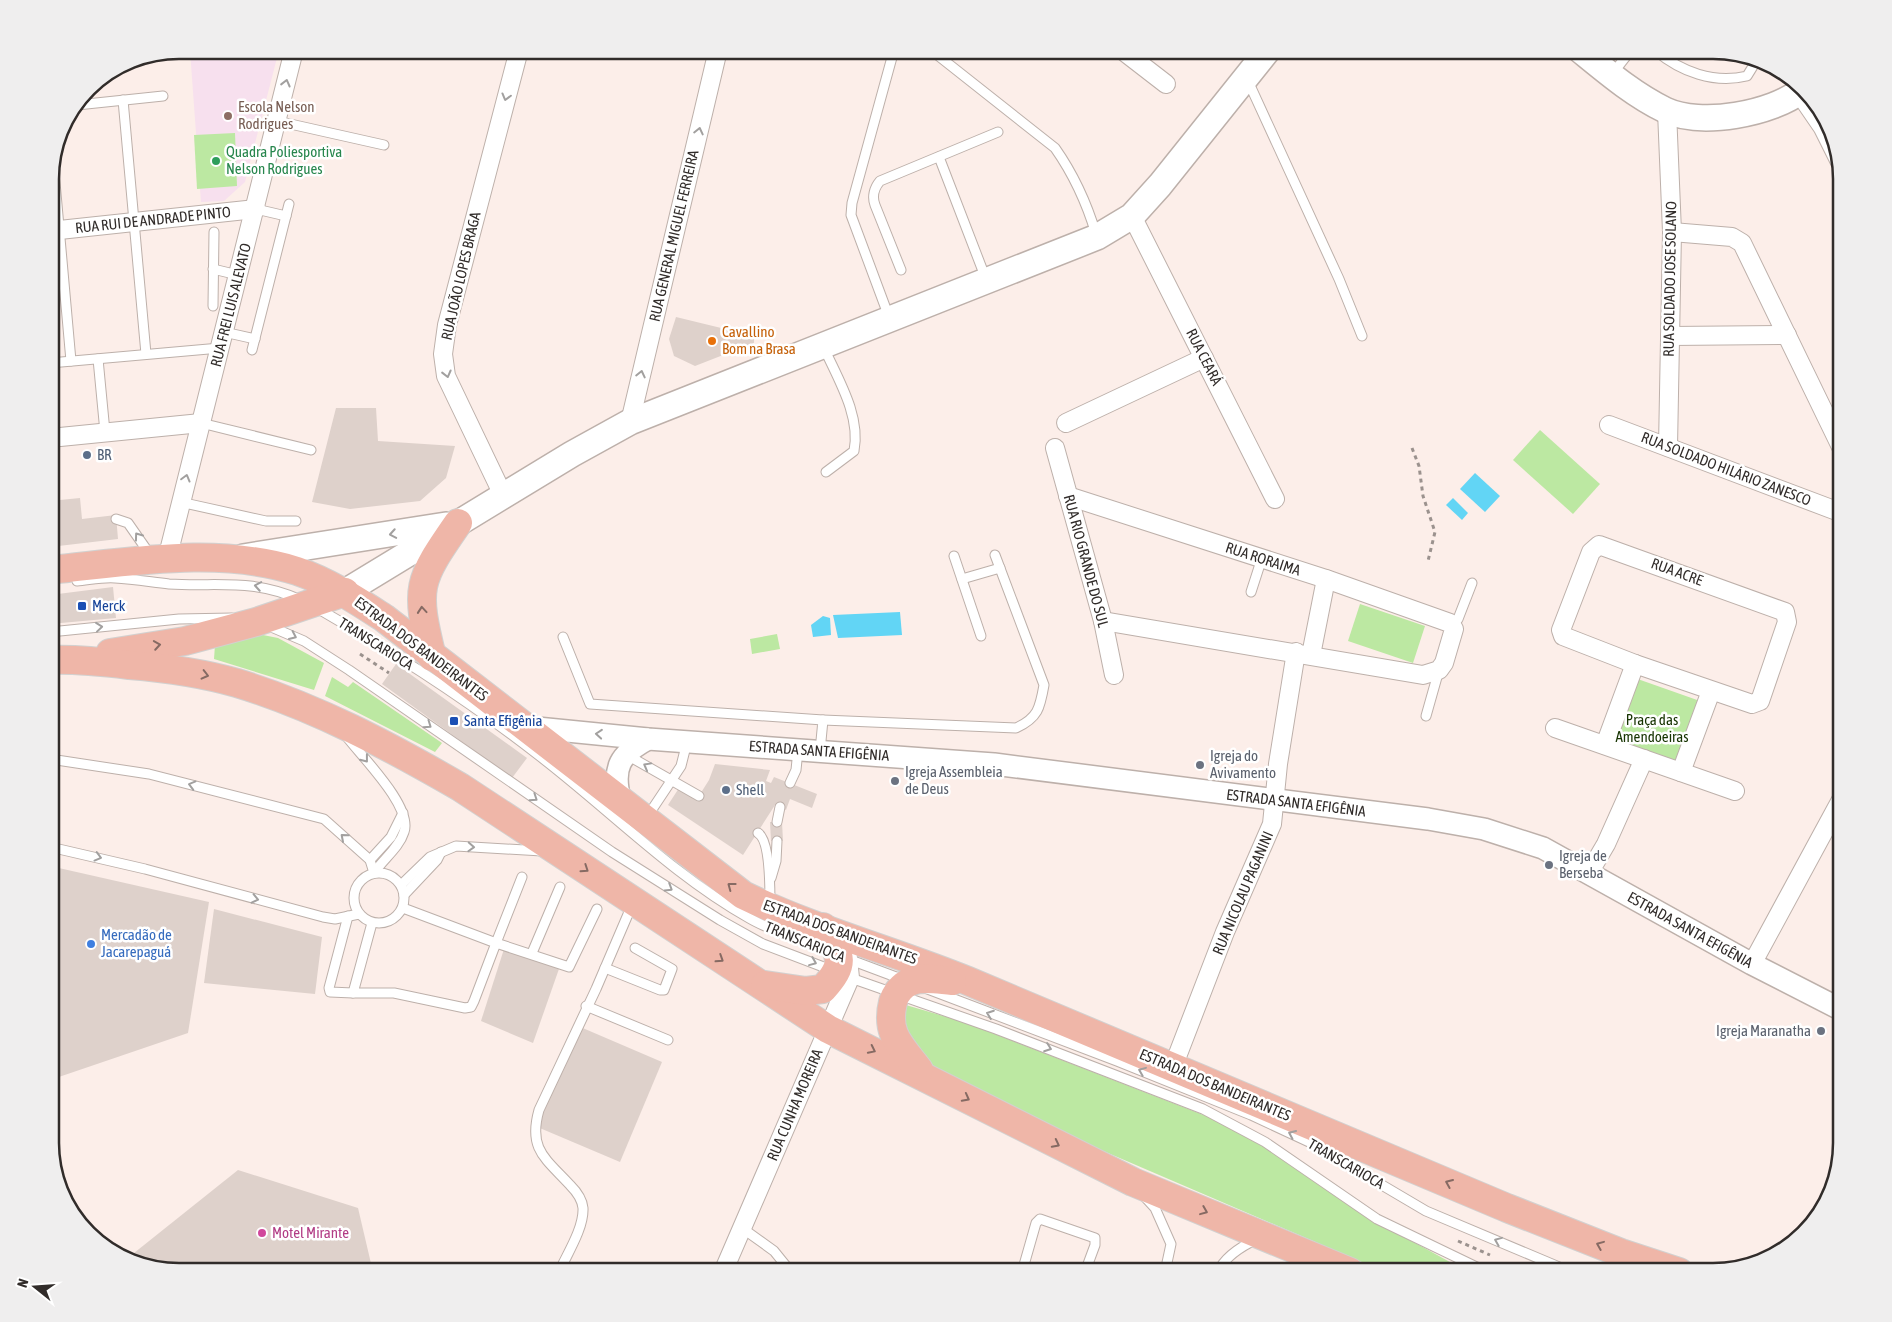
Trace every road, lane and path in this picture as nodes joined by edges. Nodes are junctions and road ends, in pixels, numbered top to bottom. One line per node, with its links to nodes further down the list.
1 (292, 59): 21 (street, RUA FREI LUIS ALEVATO, one-way to 1)
2 (517, 59): 66 (street, RUA JOÃO LOPES BRAGA, one-way to 66)
3 (716, 59): 54 (street, RUA GENERAL MIGUEL FERREIRA, one-way to 3)
4 (892, 59): 41 (lane)
5 (942, 59): 34 (lane)
6 (1134, 59): 14 (street)
7 (1260, 59): 12 (main road)
8 (1591, 59): 13 (main road)
9 (1624, 59): 13 (lane)
10 (1670, 59): 11 (lane)
11 (1754, 66)
12 (1246, 76): 29 (main road); 43 (lane)
13 (1612, 76): 20 (main road)
14 (1166, 84)
15 (1798, 94): 20 (main road)
16 (162, 96): 18 (lane)
17 (1802, 99): 24 (lane)
18 (123, 100): 19 (lane); 30 (lane)
19 (86, 104)
20 (1667, 111): 33 (street, RUA SOLDADO JOSE SOLANO)
21 (277, 121): 23 (lane); 27 (street, RUA FREI LUIS ALEVATO)
22 (998, 132): 25 (lane)
23 (384, 145)
24 (1830, 151)
25 (939, 157): 37 (lane); 39 (lane)
26 (289, 204): 28 (lane)
27 (256, 209): 28 (lane); 30 (street, RUA RUI DE ANDRADE PINTO); 38 (street, RUA FREI LUIS ALEVATO)
28 (286, 216): 45 (lane)
29 (1132, 216): 34 (main road); 51 (street, RUA CEARÁ)
30 (134, 222): 31 (street, RUA RUI DE ANDRADE PINTO); 49 (lane)
31 (59, 231)
32 (214, 232): 36 (lane)
33 (1672, 232): 42 (street); 44 (street, RUA SOLDADO JOSE SOLANO)
34 (1097, 237): 39 (main road)
35 (59, 264): 52 (lane)
36 (213, 269): 38 (lane); 40 (lane)
37 (901, 270)
38 (238, 275): 46 (street, RUA FREI LUIS ALEVATO)
39 (987, 282): 41 (main road)
40 (213, 306)
41 (890, 319): 47 (main road)
42 (1787, 335): 44 (street); 58 (street)
43 (1362, 336)
44 (1670, 336): 61 (street, RUA SOLDADO JOSE SOLANO)
45 (255, 339): 46 (lane); 48 (lane)
46 (222, 340): 49 (lane); 55 (street, RUA FREI LUIS ALEVATO)
47 (822, 346): 54 (main road); 65 (lane)
48 (252, 350)
49 (146, 354): 50 (lane)
50 (98, 358): 52 (lane); 59 (lane)
51 (1204, 358): 56 (street); 68 (street, RUA CEARÁ)
52 (71, 361): 53 (lane)
53 (59, 362)
54 (630, 422): 66 (main road)
55 (201, 423): 59 (street); 64 (lane); 69 (street, RUA FREI LUIS ALEVATO, one-way to 55)
56 (1066, 423)
57 (1609, 425): 61 (street, RUA SOLDADO HILÁRIO ZANESCO)
58 (1833, 431)
59 (105, 432): 60 (street)
60 (59, 437)
61 (1668, 447): 70 (street, RUA SOLDADO HILÁRIO ZANESCO)
62 (1055, 448): 67 (street, RUA RIO GRANDE DO SUL)
63 (1412, 448): 79 (path)
64 (311, 450)
65 (826, 472)
66 (503, 495): 73 (main road)
67 (1068, 496): 76 (street, RUA RORAIMA); 88 (street, RUA RIO GRANDE DO SUL)
68 (1275, 499)
69 (180, 502): 72 (lane); 78 (street, RUA FREI LUIS ALEVATO)
70 (1833, 510)
71 (116, 519): 78 (lane, one-way to 71)
72 (296, 521)
73 (458, 523): 77 (main road, one-way to 77); 85 (main road); 96 (main road, one-way to 73)
74 (995, 555): 80 (lane)
75 (954, 556): 82 (lane)
76 (1262, 558): 83 (street, RUA RORAIMA); 86 (lane)
77 (234, 559): 78 (main road, ESTRADA DOS BANDEIRANTES); 85 (main road, ESTRADA DOS BANDEIRANTES)
78 (161, 560): 81 (main road, ESTRADA DOS BANDEIRANTES)
79 (1428, 561)
80 (1000, 568): 82 (lane); 104 (lane)
81 (59, 576): 87 (lane, TRANSCARIOCA, one-way to 81)
82 (962, 579): 92 (lane)
83 (1326, 579): 90 (street, RUA RORAIMA); 95 (street, RUA NICOLAU PAGANINI)
84 (1472, 582): 90 (lane)
85 (345, 592): 87 (main road); 96 (main road, ESTRADA DOS BANDEIRANTES)
86 (1252, 592)
87 (311, 605): 89 (main road); 150 (lane, TRANSCARIOCA)
88 (1103, 621): 95 (street); 101 (street, RUA RIO GRANDE DO SUL)
89 (256, 622): 91 (lane, TRANSCARIOCA, one-way to 89); 97 (main road, one-way to 89); 150 (lane, TRANSCARIOCA, one-way to 150)
90 (1454, 627): 99 (street)
91 (59, 631)
92 (981, 636)
93 (564, 637): 104 (lane)
94 (360, 654): 100 (path)
95 (1304, 654): 99 (street); 122 (street, RUA NICOLAU PAGANINI)
96 (432, 657): 106 (main road, ESTRADA DOS BANDEIRANTES)
97 (62, 660): 105 (main road, one-way to 105)
98 (1635, 664): 102 (street, RUA ACRE); 102 (street, RUA ACRE); 110 (street)
99 (1439, 670): 103 (lane)
100 (389, 673)
101 (1114, 675)
102 (1711, 691): 116 (street)
103 (1426, 716)
104 (823, 720): 112 (lane)
105 (335, 721): 124 (lane, one-way to 124); 132 (main road)
106 (527, 727): 108 (street, ESTRADA SANTA EFIGÊNIA, one-way to 106); 121 (main road, ESTRADA DOS BANDEIRANTES)
107 (1555, 728): 110 (street)
108 (648, 739): 109 (street, ESTRADA SANTA EFIGÊNIA); 113 (street)
109 (687, 742): 111 (street, ESTRADA SANTA EFIGÊNIA); 117 (lane)
110 (1605, 745): 114 (street)
111 (798, 749): 112 (street, ESTRADA SANTA EFIGÊNIA); 118 (lane)
112 (820, 750): 122 (street, ESTRADA SANTA EFIGÊNIA)
113 (626, 754): 117 (lane, one-way to 113); 121 (street)
114 (1644, 759): 116 (street); 135 (street)
115 (59, 760): 133 (lane, one-way to 115)
116 (1681, 772): 119 (street)
117 (672, 780): 120 (lane); 126 (lane)
118 (790, 783)
119 (1735, 791)
120 (699, 796)
121 (620, 799): 126 (main road, ESTRADA DOS BANDEIRANTES)
122 (1274, 800): 135 (street, ESTRADA SANTA EFIGÊNIA); 161 (street, RUA NICOLAU PAGANINI)
123 (780, 807): 127 (lane)
124 (403, 813): 133 (lane); 134 (lane)
125 (1833, 815): 151 (street)
126 (646, 819): 140 (main road, ESTRADA DOS BANDEIRANTES, one-way to 126)
127 (777, 822)
128 (758, 833): 140 (lane)
129 (777, 841): 140 (lane)
130 (59, 848): 145 (lane, one-way to 145)
131 (442, 851): 132 (lane, one-way to 132); 137 (lane); 139 (lane)
132 (559, 852): 141 (main road, one-way to 141)
133 (370, 860): 134 (lane)
134 (374, 873): 137 (lane); 144 (lane)
135 (1589, 873): 151 (street, ESTRADA SANTA EFIGÊNIA)
136 (522, 877): 147 (lane)
137 (401, 885): 139 (lane)
138 (560, 888): 149 (lane)
139 (404, 895): 142 (lane)
140 (770, 896): 150 (main road, ESTRADA DOS BANDEIRANTES)
141 (634, 902): 152 (lane); 154 (main road, one-way to 154)
142 (402, 908): 146 (lane); 147 (lane)
143 (597, 909): 149 (lane)
144 (359, 914): 145 (lane); 146 (lane)
145 (348, 916): 156 (lane)
146 (372, 923): 156 (lane)
147 (496, 943): 149 (lane); 156 (lane)
148 (635, 948): 152 (lane)
149 (532, 953)
150 (841, 955): 153 (main road, ESTRADA DOS BANDEIRANTES); 154 (main road); 155 (lane, TRANSCARIOCA); 155 (lane, TRANSCARIOCA); 159 (street, RUA CUNHA MOREIRA)
151 (1752, 964): 157 (street, ESTRADA SANTA EFIGÊNIA)
152 (605, 968): 158 (lane)
153 (968, 981): 155 (main road); 161 (main road, ESTRADA DOS BANDEIRANTES)
154 (758, 984): 159 (main road)
155 (902, 988): 162 (main road); 176 (lane, TRANSCARIOCA, one-way to 176); 177 (lane, TRANSCARIOCA, one-way to 155)
156 (353, 993)
157 (1833, 1005)
158 (586, 1006): 160 (lane); 168 (lane)
159 (828, 1029): 162 (main road, one-way to 162); 164 (street, RUA CUNHA MOREIRA)
160 (668, 1040)
161 (1173, 1068): 178 (main road, ESTRADA DOS BANDEIRANTES, one-way to 161)
162 (923, 1075): 163 (main road, one-way to 163)
163 (1132, 1182): 165 (main road, one-way to 165); 173 (lane)
164 (742, 1228): 169 (street, RUA CUNHA MOREIRA); 170 (lane)
165 (1264, 1235): 174 (lane); 175 (main road)
166 (1450, 1238): 167 (path)
167 (1490, 1255)
168 (563, 1263)
169 (727, 1263)
170 (783, 1263)
171 (1025, 1263): 172 (lane)
172 (1089, 1263)
173 (1167, 1263)
174 (1224, 1263)
175 (1329, 1263)
176 (1468, 1263)
177 (1550, 1263)
178 (1650, 1263)

